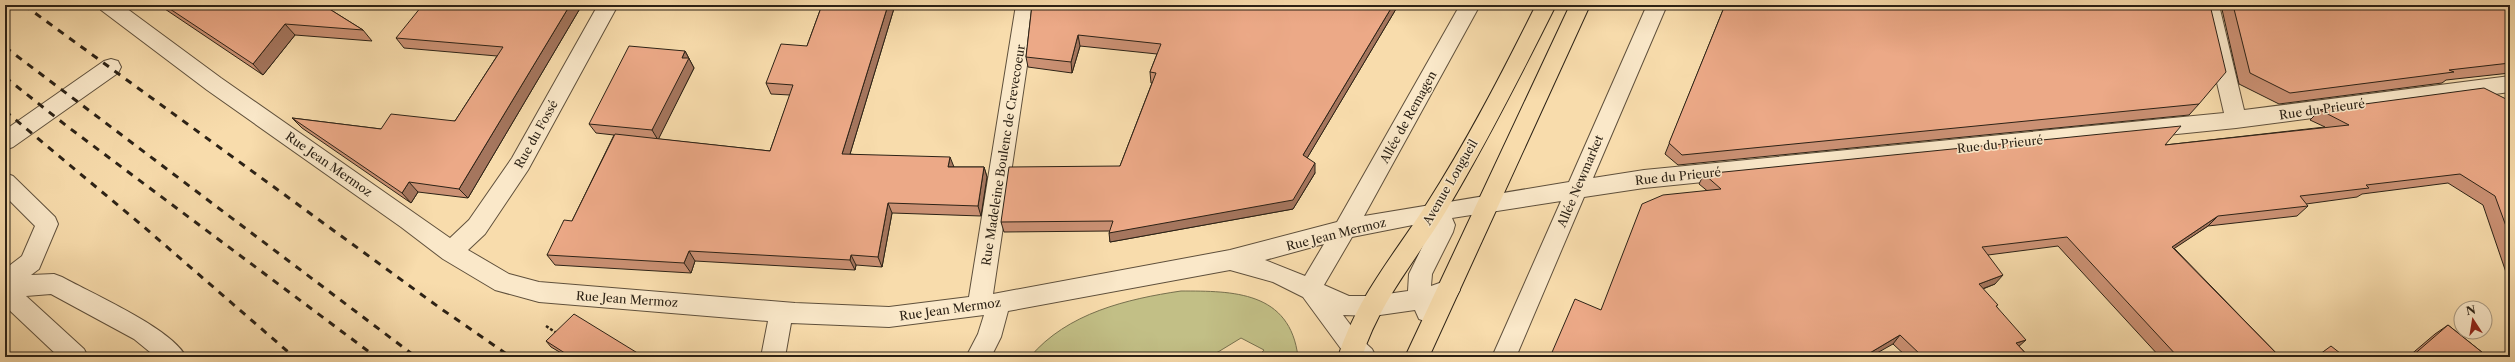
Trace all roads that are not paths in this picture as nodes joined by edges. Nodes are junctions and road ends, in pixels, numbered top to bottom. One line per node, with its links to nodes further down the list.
1 (108, 5): 18 (street, Rue Jean Mermoz)
2 (608, 5): 18 (street, Rue du Fossé)
3 (1026, 5): 26 (street, Rue Madeleine Boulenc de Crevecoeur)
4 (1470, 5): 17 (street, Allée de Remagen)
5 (1546, 5): 16 (main road, Avenue Longueil)
6 (1580, 5): 15 (main road)
7 (1657, 5): 14 (street, Allée Newmarket)
8 (2209, 5): 11 (street)
9 (111, 67): 12 (street)
10 (2510, 84): 11 (street, Rue du Prieuré)
11 (2236, 120): 14 (street, Rue du Prieuré)
12 (5, 141)
13 (5, 182): 20 (street)
14 (1576, 189): 15 (street, Rue du Prieuré); 36 (street, Allée Newmarket)
15 (1490, 202): 16 (street, Rue Jean Mermoz); 23 (main road)
16 (1433, 212): 17 (street, Rue Jean Mermoz); 25 (street); 27 (main road, Avenue Longueil)
17 (1346, 229): 19 (street, Rue Jean Mermoz); 22 (street, Allée de Remagen)
18 (451, 252): 28 (street, Rue Jean Mermoz)
19 (1230, 260): 22 (street, Rue Jean Mermoz); 26 (street, Rue Jean Mermoz)
20 (5, 283)
21 (5, 287): 32 (street)
22 (1310, 288): 27 (street, Rue Jean Mermoz); 30 (street)
23 (1448, 290): 25 (street, Rue Jean Mermoz); 29 (main road)
24 (5, 291): 31 (street)
25 (1422, 299): 27 (street, Rue Jean Mermoz); 29 (street)
26 (989, 304): 28 (street, Rue Jean Mermoz); 34 (street, Rue Madeleine Boulenc de Crevecoeur)
27 (1373, 306): 30 (main road, Avenue Longueil)
28 (780, 312): 33 (street)
29 (1432, 325): 35 (main road)
30 (1356, 354)
31 (76, 357)
32 (174, 357)
33 (773, 357)
34 (978, 357)
35 (1417, 357)
36 (1504, 357)

